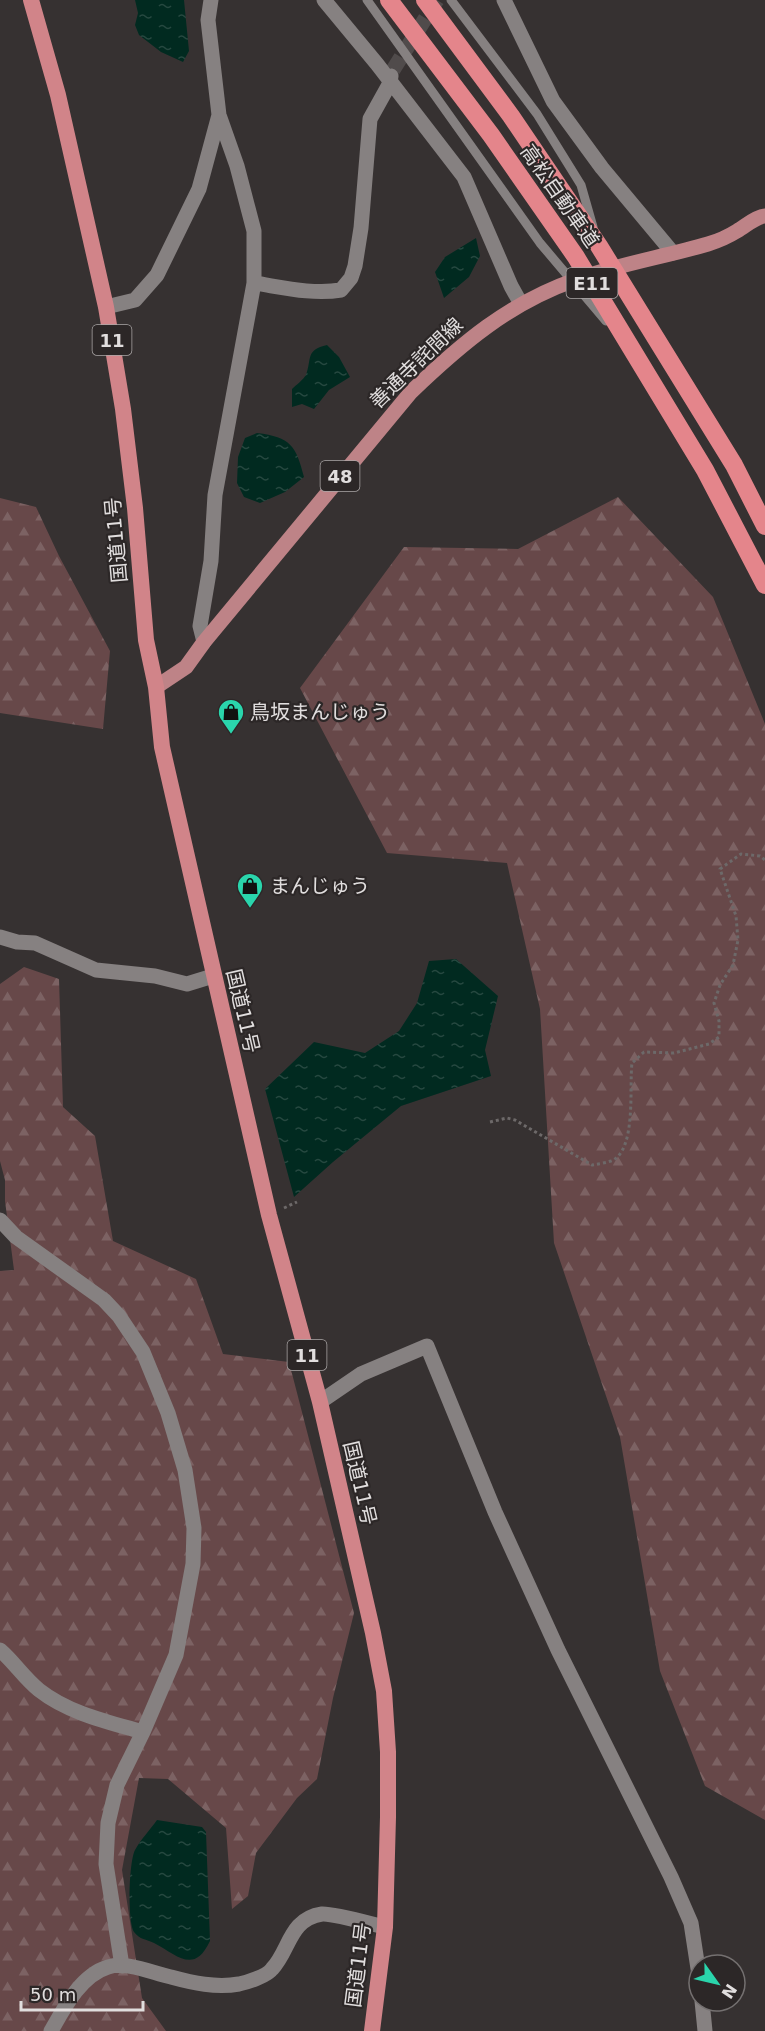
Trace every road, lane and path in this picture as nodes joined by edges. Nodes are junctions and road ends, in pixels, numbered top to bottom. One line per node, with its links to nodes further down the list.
1 (31, 0): 16 (highway, 国道11号 / 11)
2 (211, 0): 10 (street)
3 (324, 0): 9 (street)
4 (367, 0): 17 (lane)
5 (389, 0): 17 (highway, 高松自動車道 / E11)
6 (425, 0): 12 (highway, 高松自動車道 / E11)
7 (450, 0): 12 (lane)
8 (504, 0): 13 (street)
9 (391, 76): 14 (street); 15 (street)
10 (219, 115): 14 (street); 16 (street)
11 (765, 216): 13 (main road, 善通寺詫間線 / 48)
12 (599, 246): 18 (highway, 高松自動車道 / E11)
13 (668, 254): 15 (main road, 善通寺詫間線 / 48)
14 (254, 282): 20 (street)
15 (521, 304): 20 (main road, 善通寺詫間線 / 48)
16 (106, 307): 21 (highway, 国道11号 / 11)
17 (635, 354): 19 (highway, 高松自動車道 / E11)
18 (765, 526)
19 (765, 585)
20 (204, 642): 21 (main road, 善通寺詫間線 / 48)
21 (156, 687): 26 (highway, 国道11号 / 11)
22 (765, 860): 27 (path)
23 (0, 938): 24 (street)
24 (17, 942): 25 (street); 26 (street)
25 (0, 944)
26 (213, 976): 29 (highway, 国道11号 / 11)
27 (490, 1122)
28 (0, 1220): 31 (street)
29 (320, 1402): 32 (highway, 国道11号 / 11); 33 (street)
30 (0, 1650): 31 (street)
31 (143, 1732): 34 (street)
32 (385, 1927): 34 (street); 37 (highway, 国道11号 / 11)
33 (697, 1953)
34 (122, 1966): 36 (street)
35 (703, 2013): 38 (street)
36 (51, 2031)
37 (372, 2031)
38 (705, 2031)

